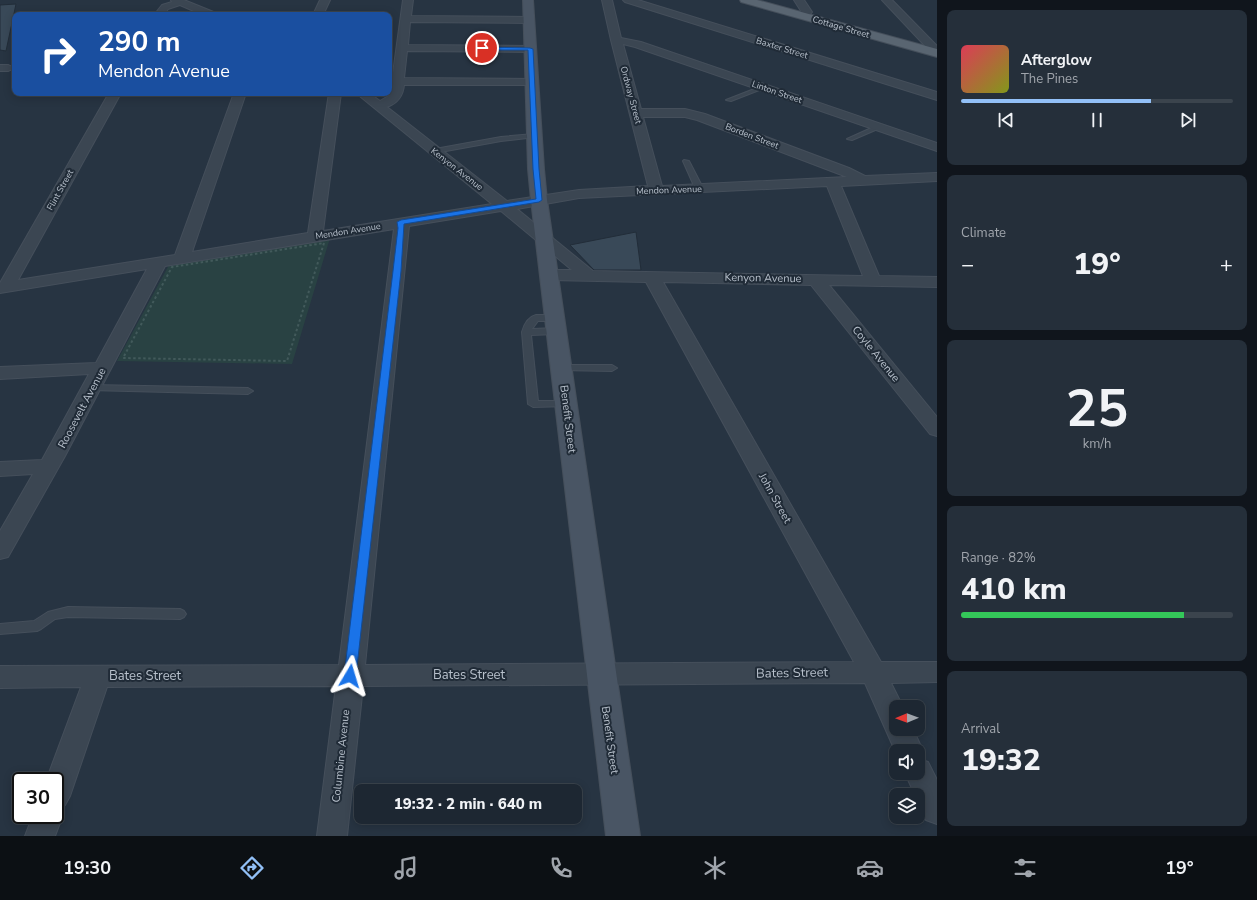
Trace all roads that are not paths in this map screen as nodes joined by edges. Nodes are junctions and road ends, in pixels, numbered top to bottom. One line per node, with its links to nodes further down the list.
1 (325, 0): 12 (street)
2 (408, 0): 14 (street)
3 (528, 0): 15 (street, Benefit Street)
4 (607, 0): 16 (street, Ordway Street)
5 (628, 0): 27 (street, Baxter Street)
6 (746, 0): 13 (main road, Cottage Street)
7 (799, 0): 13 (street)
8 (888, 0): 19 (street)
9 (178, 1): 10 (street); 11 (street)
10 (161, 12)
11 (205, 12)
12 (319, 12)
13 (800, 15): 19 (main road, Cottage Street)
14 (406, 19): 15 (street); 17 (street)
15 (529, 20): 18 (street, Benefit Street)
16 (616, 40): 22 (street, Linton Street); 30 (street, Ordway Street)
17 (402, 48): 18 (street); 20 (street)
18 (530, 49): 21 (street, Benefit Street)
19 (935, 53)
20 (399, 81): 21 (street); 29 (street)
21 (532, 82): 32 (street, Benefit Street)
22 (764, 87): 28 (lane); 31 (street, Linton Street)
23 (113, 96): 56 (street, Flint Street)
24 (239, 96): 48 (street)
25 (335, 96): 46 (street)
26 (366, 96): 29 (street, Kenyon Avenue)
27 (937, 96)
28 (729, 100)
29 (379, 106): 35 (street, Kenyon Avenue)
30 (636, 112): 39 (street, Borden Street); 42 (street, Ordway Street)
31 (878, 127): 33 (lane); 34 (street, Linton Street)
32 (534, 136): 35 (lane); 43 (street, Benefit Street)
33 (850, 139)
34 (937, 147)
35 (435, 151): 44 (street, Kenyon Avenue)
36 (686, 161): 41 (lane)
37 (937, 166): 38 (street)
38 (931, 178): 39 (street, Mendon Avenue)
39 (863, 181): 40 (street, Mendon Avenue)
40 (833, 183): 41 (street, Mendon Avenue); 54 (street)
41 (699, 188): 42 (street, Mendon Avenue)
42 (656, 190): 43 (street, Mendon Avenue)
43 (539, 200): 44 (street, Mendon Avenue); 47 (street, Benefit Street)
44 (504, 206): 45 (street, Mendon Avenue); 47 (street, Kenyon Avenue)
45 (401, 222): 46 (street, Mendon Avenue); 76 (street, Columbine Avenue)
46 (315, 236): 48 (street, Mendon Avenue)
47 (545, 239): 50 (street, Benefit Street); 51 (street, Kenyon Avenue)
48 (182, 258): 49 (street, Mendon Avenue)
49 (159, 262): 56 (street, Mendon Avenue); 59 (street, Roosevelt Avenue)
50 (550, 275): 51 (street, Kenyon Avenue); 57 (street, Benefit Street)
51 (588, 275): 52 (street, Kenyon Avenue)
52 (652, 277): 53 (street, Kenyon Avenue); 72 (street, John Street)
53 (815, 279): 54 (street, Kenyon Avenue); 66 (street, Coyle Avenue)
54 (873, 281): 55 (street, Kenyon Avenue)
55 (937, 282)
56 (3, 288)
57 (556, 325): 58 (lane); 58 (lane); 60 (street, Benefit Street)
58 (526, 332): 65 (lane)
59 (103, 368): 62 (street); 63 (street, Roosevelt Avenue)
60 (562, 368): 61 (lane); 65 (street, Benefit Street)
61 (612, 368)
62 (0, 373)
63 (92, 388): 64 (lane); 67 (street, Roosevelt Avenue)
64 (248, 391)
65 (566, 404): 74 (street, Benefit Street)
66 (937, 430)
67 (48, 466): 68 (street); 69 (street, Roosevelt Avenue)
68 (0, 469)
69 (0, 551)
70 (180, 614): 71 (lane)
71 (0, 629)
72 (873, 672): 73 (street, Bates Street); 74 (street, Bates Street); 78 (street, John Street)
73 (937, 672)
74 (602, 675): 76 (street, Bates Street); 85 (street, Benefit Street)
75 (98, 676): 76 (street, Bates Street); 77 (street, Bates Street); 79 (street)
76 (350, 676): 84 (street, Columbine Avenue)
77 (0, 677)
78 (889, 706)
79 (64, 772)
80 (922, 780): 81 (street)
81 (937, 811)
82 (45, 824): 83 (street)
83 (40, 836)
84 (332, 836)
85 (623, 836)

